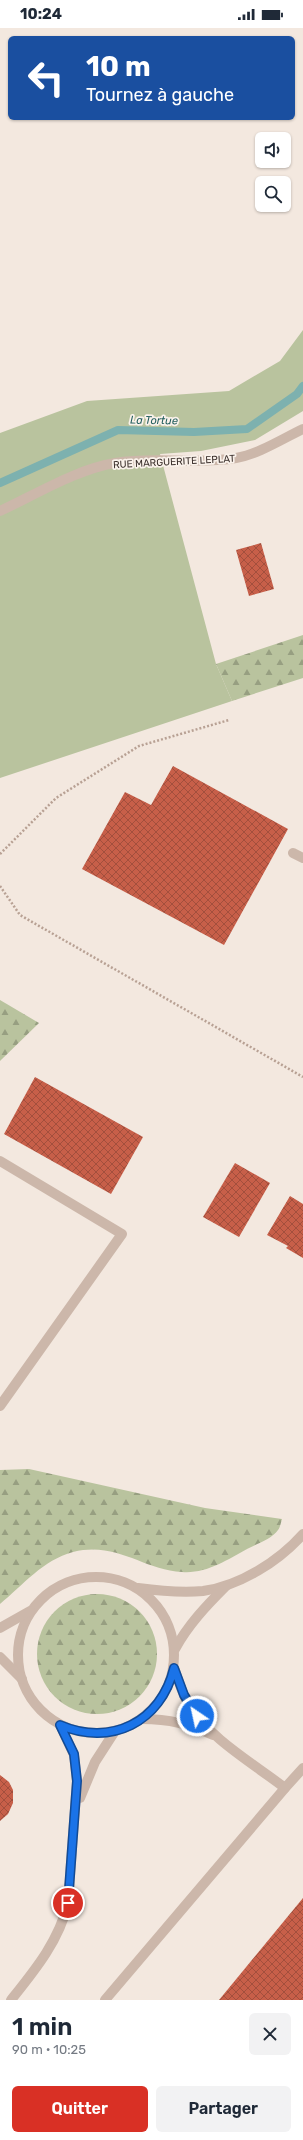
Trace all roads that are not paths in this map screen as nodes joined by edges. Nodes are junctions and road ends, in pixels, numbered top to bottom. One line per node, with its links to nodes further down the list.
1 (303, 429): 2 (street, RUE MARGUERITE LEPLAT)
2 (0, 511)
3 (293, 853): 4 (street)
4 (303, 858)
5 (0, 1161): 6 (street)
6 (0, 1406)
7 (303, 1534): 8 (street)
8 (228, 1585): 9 (street); 12 (street)
9 (136, 1587): 10 (street); 12 (street)
10 (32, 1610): 11 (street); 15 (street)
11 (0, 1628)
12 (175, 1649): 14 (street)
13 (0, 1657): 15 (street)
14 (174, 1668): 16 (street); 19 (street)
15 (22, 1679): 17 (street)
16 (142, 1719): 18 (street); 19 (street)
17 (60, 1725): 18 (street); 22 (street)
18 (115, 1731): 22 (street)
19 (219, 1737): 21 (street)
20 (303, 1768): 21 (street)
21 (284, 1788): 24 (street)
22 (76, 1811): 23 (street)
23 (11, 2000)
24 (105, 2000)

